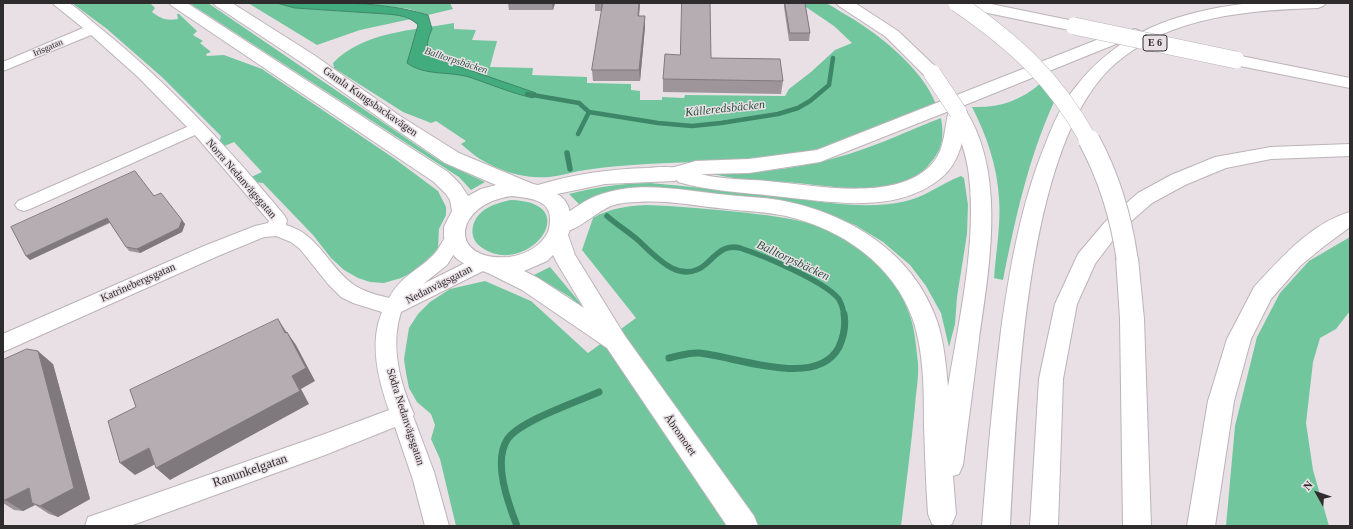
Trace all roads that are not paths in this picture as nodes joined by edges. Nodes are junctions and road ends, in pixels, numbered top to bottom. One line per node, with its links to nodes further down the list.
1 (59, 3): 10 (street, Norra Nedanvägsgatan)
2 (177, 3): 22 (main road, Gamla Kungsbackavägen)
3 (221, 3): 20 (main road, Gamla Kungsbackavägen)
4 (844, 3): 17 (main road, bridge)
5 (958, 3): 38 (main road, bridge)
6 (964, 3): 9 (main road, E 6)
7 (1030, 3): 9 (main road, E 6)
8 (1318, 3): 11 (main road)
9 (1080, 20): 12 (main road, E 6, bridge)
10 (93, 29): 13 (street, Irisgatan); 16 (street, Norra Nedanvägsgatan)
11 (1156, 32): 19 (main road); 36 (main road)
12 (1236, 53): 14 (main road, E 6); 15 (main road, E 6)
13 (3, 67)
14 (1350, 68)
15 (1350, 83)
16 (197, 128): 21 (street); 24 (street, Norra Nedanvägsgatan)
17 (961, 135): 19 (main road); 32 (main road)
18 (1350, 150): 37 (main road)
19 (674, 174): 20 (main road)
20 (532, 191): 22 (main road); 25 (main road, Åbromotet)
21 (24, 205)
22 (462, 212): 26 (main road)
23 (1350, 219): 39 (main road)
24 (276, 229): 28 (street, Norra Nedanvägsgatan); 29 (street, Katrinebergsgatan)
25 (560, 231): 27 (main road); 30 (main road, Åbromotet); 32 (main road)
26 (455, 238): 27 (main road, Åbromotet); 28 (street, Nedanvägsgatan)
27 (488, 264): 28 (street, Nedanvägsgatan); 30 (main road, Åbromotet)
28 (394, 307): 31 (street, Södra Nedanvägsgatan)
29 (3, 343)
30 (617, 343): 35 (main road, Åbromotet)
31 (403, 414): 33 (street, Ranunkelgatan); 34 (street, Södra Nedanvägsgatan)
32 (941, 520)
33 (97, 526)
34 (437, 526)
35 (744, 526)
36 (996, 526)
37 (1044, 526)
38 (1137, 526)
39 (1201, 526)

